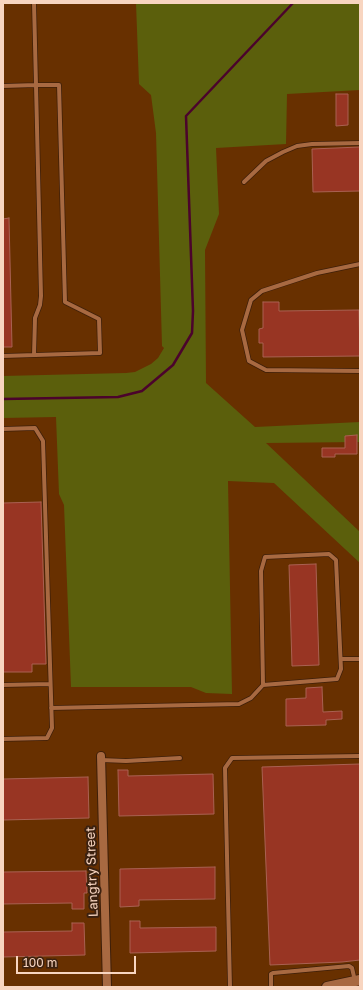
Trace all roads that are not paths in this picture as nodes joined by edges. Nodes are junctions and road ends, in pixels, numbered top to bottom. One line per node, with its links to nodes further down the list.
1 (34, 3): 2 (lane)
2 (36, 85): 3 (lane); 7 (lane); 7 (lane)
3 (3, 86)
4 (360, 143): 5 (lane)
5 (244, 182)
6 (360, 264): 9 (lane)
7 (34, 355): 8 (lane)
8 (3, 356)
9 (360, 371)
10 (3, 429): 13 (lane)
11 (341, 659): 12 (lane); 15 (lane); 15 (lane)
12 (360, 659)
13 (50, 684): 14 (lane); 16 (lane)
14 (3, 685)
15 (263, 685): 16 (lane)
16 (51, 708): 17 (lane)
17 (3, 739)
18 (360, 756): 23 (lane)
19 (101, 758): 20 (lane); 22 (street, Langtry Street)
20 (180, 758)
21 (358, 981): 24 (lane); 25 (street)
22 (107, 987)
23 (230, 987)
24 (271, 987)
25 (327, 987)

